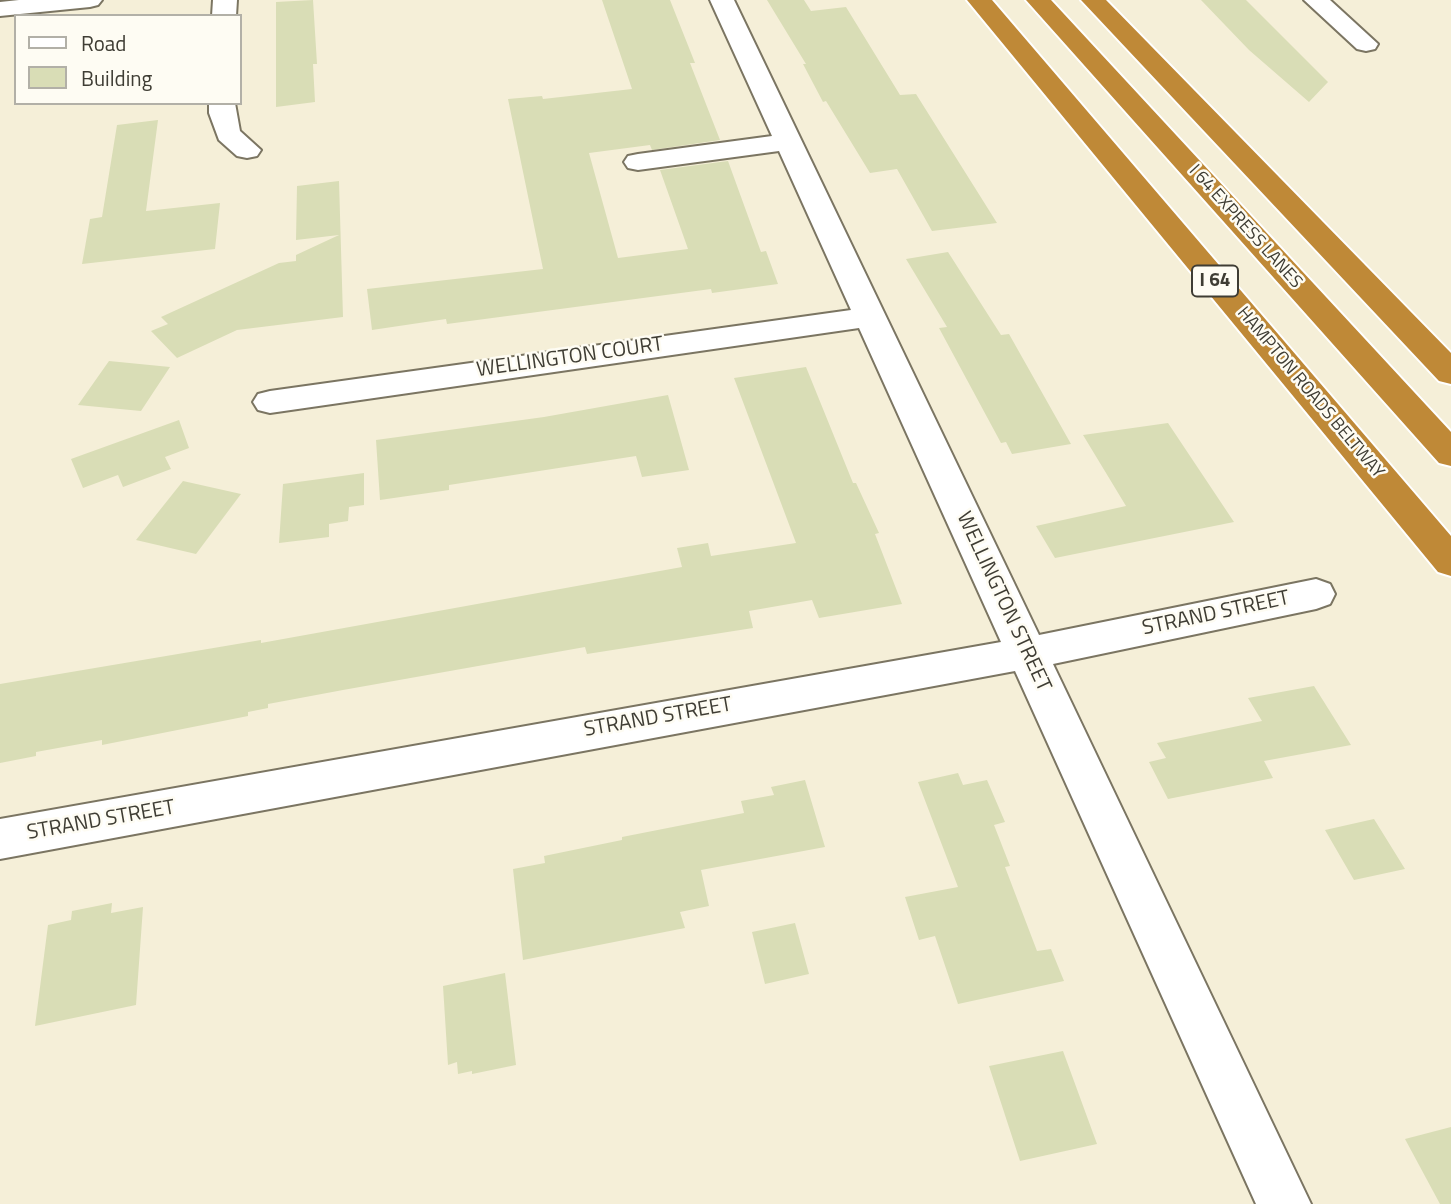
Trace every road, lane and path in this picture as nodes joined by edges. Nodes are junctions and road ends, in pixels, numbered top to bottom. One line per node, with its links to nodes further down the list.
1 (90, 0): 7 (street)
2 (722, 0): 10 (street, WELLINGTON STREET)
3 (979, 0): 17 (highway, HAMPTON ROADS BELTWAY / I 64)
4 (1038, 0): 16 (highway, I 64 EXPRESS LANES)
5 (1093, 0): 14 (highway)
6 (1315, 0): 8 (street)
7 (0, 9)
8 (1366, 44)
9 (222, 105): 11 (street)
10 (788, 142): 12 (street); 13 (street, WELLINGTON STREET)
11 (247, 150)
12 (638, 162)
13 (870, 317): 15 (street, WELLINGTON COURT); 19 (street, WELLINGTON STREET)
14 (1451, 373)
15 (270, 401)
16 (1451, 454)
17 (1451, 562)
18 (1316, 594): 19 (street, STRAND STREET)
19 (1027, 653): 20 (street, STRAND STREET); 21 (street, WELLINGTON STREET)
20 (0, 839)
21 (1283, 1204)

